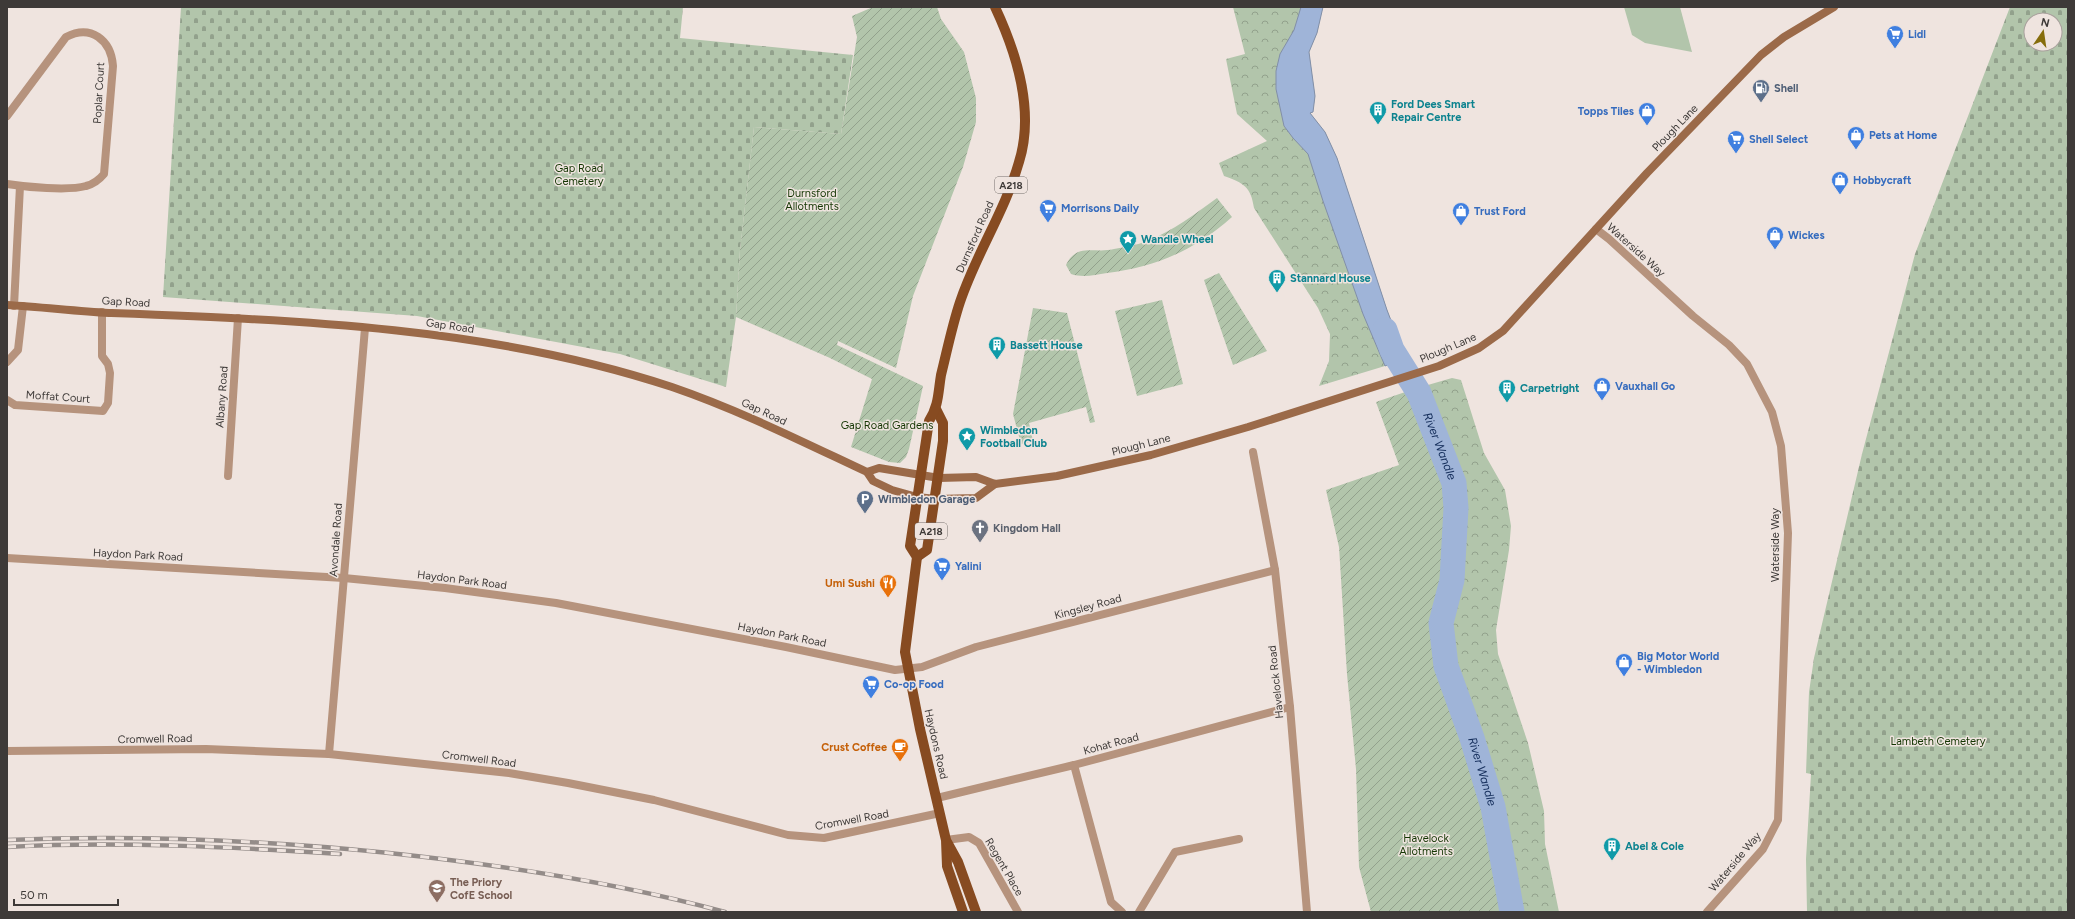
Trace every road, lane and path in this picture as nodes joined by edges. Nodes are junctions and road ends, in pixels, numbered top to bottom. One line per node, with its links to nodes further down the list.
1 (995, 7): 14 (main road, Durnsford Road / A218)
2 (1834, 7): 6 (main road, Plough Lane)
3 (7, 116): 5 (street, Poplar Court)
4 (7, 184): 5 (street, Poplar Court)
5 (20, 186): 7 (street)
6 (1596, 229): 20 (main road, Plough Lane); 42 (street, Waterside Way)
7 (10, 305): 8 (main road, Gap Road)
8 (23, 306): 9 (main road, Gap Road); 12 (street)
9 (102, 312): 10 (main road, Gap Road); 13 (street, Moffat Court)
10 (238, 318): 11 (main road, Gap Road); 18 (street, Albany Road)
11 (365, 328): 16 (main road, Gap Road); 26 (street, Avondale Road)
12 (7, 362)
13 (7, 400)
14 (936, 409): 17 (main road, Durnsford Road); 19 (main road)
15 (1253, 452): 25 (street, Havelock Road)
16 (867, 472): 17 (main road); 21 (main road, Gap Road)
17 (920, 475): 19 (main road, Plough Lane); 21 (main road, Durnsford Road)
18 (228, 476)
19 (940, 478): 20 (main road, Plough Lane); 22 (main road, Haydons Road)
20 (995, 484): 22 (main road, Plough Lane)
21 (917, 497): 22 (main road, Plough Lane); 23 (main road, Haydons Road)
22 (936, 499): 23 (main road, Haydons Road / A218)
23 (917, 557): 27 (main road, Haydons Road / A218)
24 (7, 558): 26 (street, Haydon Park Road)
25 (1275, 570): 27 (street, Kingsley Road); 28 (street, Havelock Road)
26 (344, 578): 27 (street, Haydon Park Road); 30 (street, Avondale Road)
27 (908, 669): 32 (main road, Haydons Road / A218)
28 (1290, 707): 31 (street, Kohat Road); 41 (street, Havelock Road)
29 (7, 751): 30 (street, Cromwell Road)
30 (329, 754): 33 (street, Cromwell Road)
31 (1074, 765): 32 (street, Kohat Road); 39 (street)
32 (937, 798): 33 (main road, Haydons Road / A218)
33 (940, 814): 35 (main road, Haydons Road / A218)
34 (1239, 838): 40 (street)
35 (946, 840): 36 (main road, Haydons Road / A218); 37 (main road, Haydons Road / A218); 38 (street, Regent Place)
36 (963, 912)
37 (976, 912)
38 (1018, 912)
39 (1122, 912)
40 (1139, 912)
41 (1307, 912)
42 (1707, 912)

